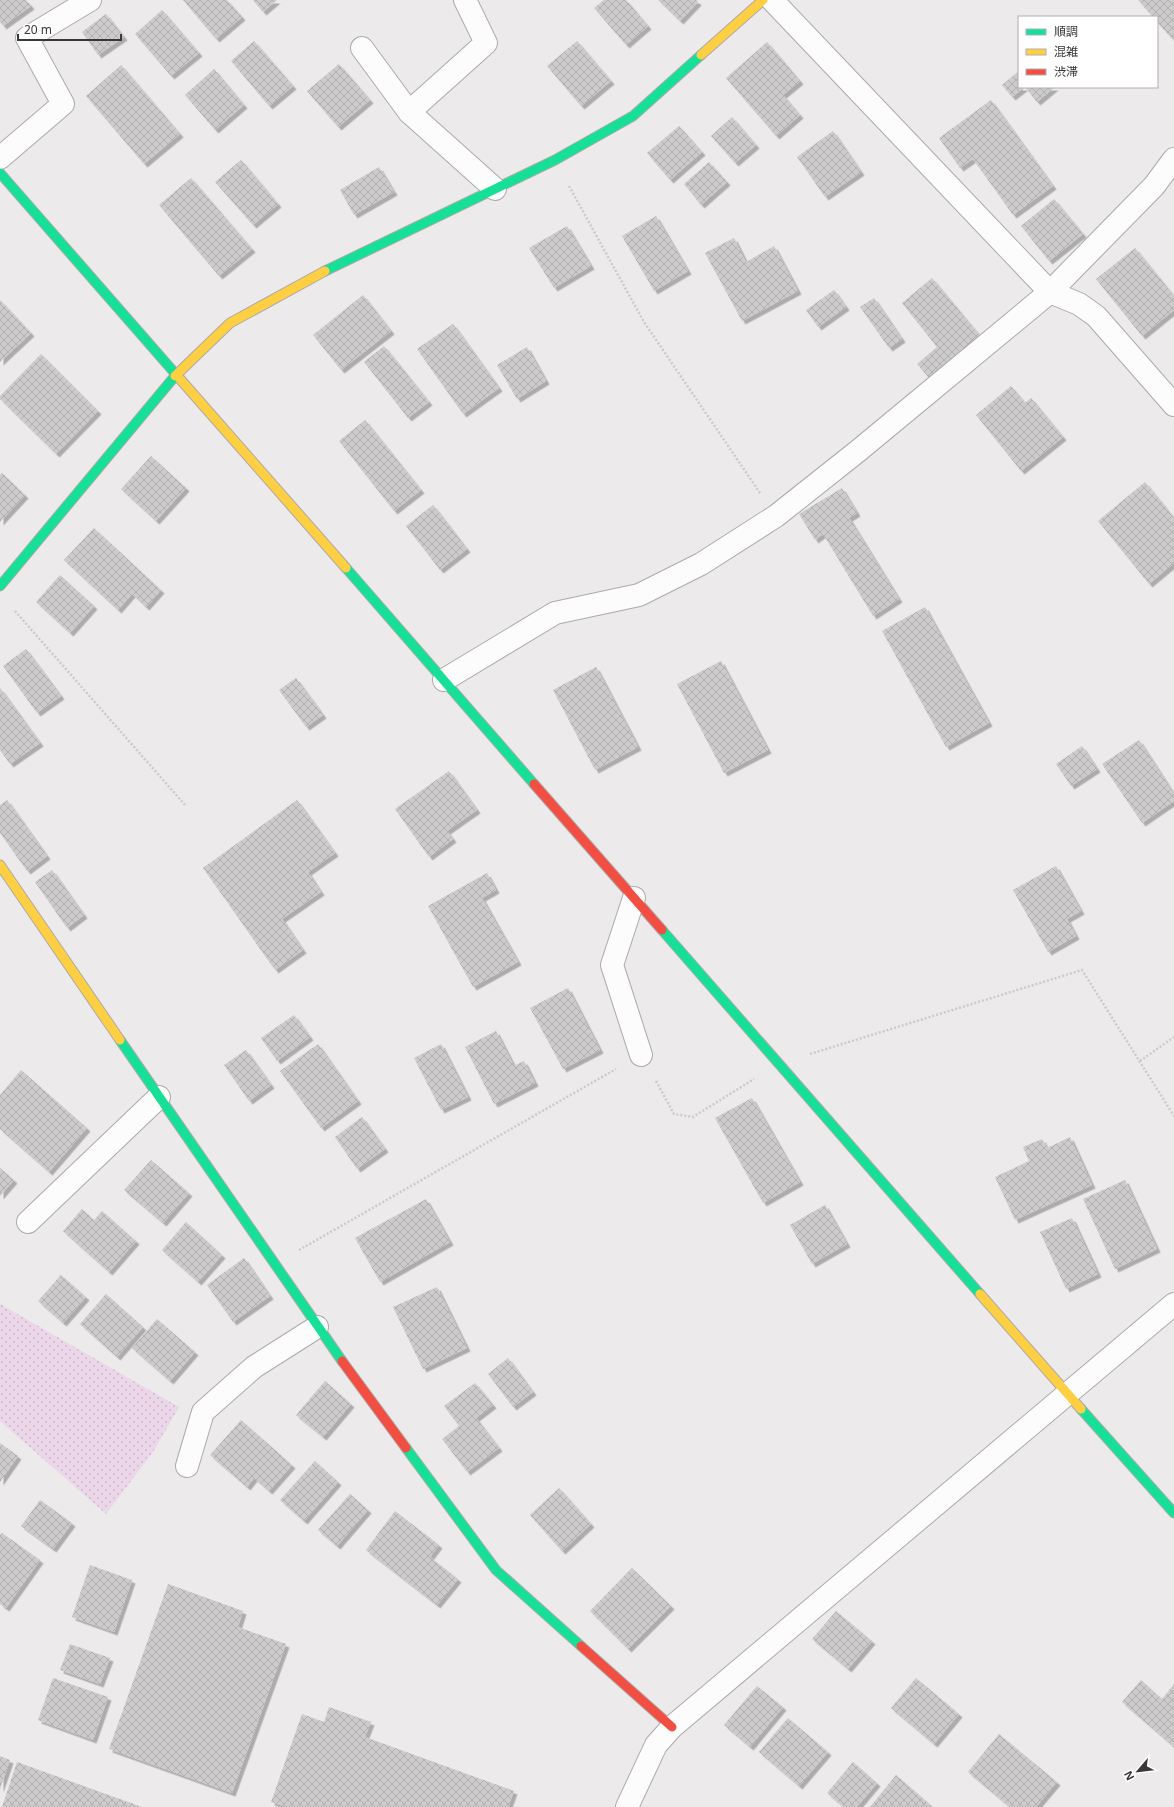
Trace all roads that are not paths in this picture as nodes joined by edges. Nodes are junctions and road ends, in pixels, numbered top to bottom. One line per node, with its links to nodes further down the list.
1 (90, 0): 7 (street)
2 (465, 0): 6 (street)
3 (763, 0): 10 (street)
4 (772, 0): 11 (street)
5 (362, 48): 6 (street)
6 (409, 112): 10 (street)
7 (0, 158)
8 (1174, 159): 11 (street)
9 (0, 173): 12 (street)
10 (495, 189): 12 (street)
11 (1050, 292): 13 (street); 15 (street)
12 (176, 374): 14 (street); 15 (street)
13 (1174, 405)
14 (0, 586)
15 (444, 680): 17 (street)
16 (0, 865): 19 (street)
17 (634, 898): 18 (street); 23 (street)
18 (641, 1055)
19 (159, 1097): 20 (street); 22 (street)
20 (28, 1222)
21 (1174, 1304): 23 (street)
22 (317, 1327): 24 (street); 26 (street)
23 (1067, 1393): 25 (street); 26 (street)
24 (187, 1466)
25 (1174, 1513)
26 (672, 1727): 27 (street)
27 (627, 1807)

